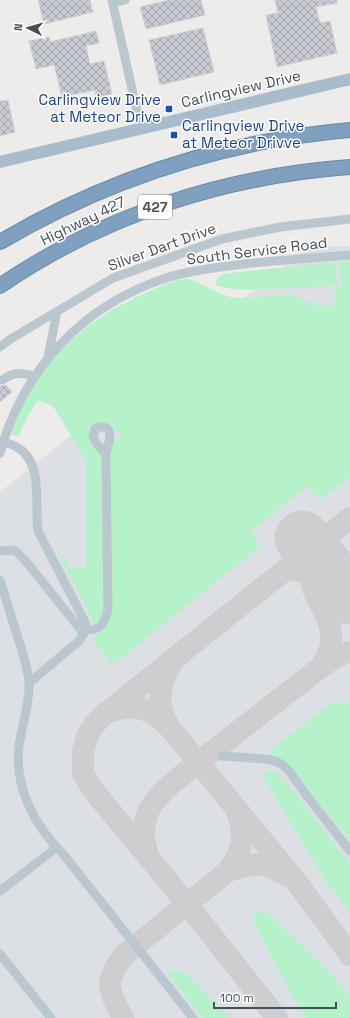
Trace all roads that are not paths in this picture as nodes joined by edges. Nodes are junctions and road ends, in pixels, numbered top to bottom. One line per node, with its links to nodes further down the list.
1 (125, 0): 2 (street)
2 (113, 1): 4 (street)
3 (350, 79): 4 (main road, Carlingview Drive)
4 (141, 129): 6 (main road, Carlingview Drive)
5 (350, 130): 9 (highway, Highway 427 / 427)
6 (0, 162)
7 (350, 167): 11 (highway, Highway 427 / 427)
8 (350, 219): 12 (street, Silver Dart Drive)
9 (0, 242)
10 (350, 255): 14 (street, South Service Road)
11 (0, 286)
12 (57, 311): 13 (street, South Service Road); 15 (street, Silver Dart Drive)
13 (53, 328): 14 (street); 16 (street, South Service Road)
14 (65, 339): 16 (street, South Service Road)
15 (0, 347)
16 (48, 357): 17 (street, South Service Road)
17 (35, 376): 18 (street); 19 (street, South Service Road)
18 (2, 380)
19 (3, 434): 20 (street, South Service Road); 24 (street)
20 (0, 453)
21 (106, 454): 24 (street)
22 (0, 551): 24 (street)
23 (0, 580): 25 (street)
24 (85, 632): 25 (street)
25 (29, 683): 27 (street)
26 (222, 756): 28 (street)
27 (56, 848): 29 (street); 32 (street)
28 (350, 851)
29 (0, 891)
30 (0, 954): 31 (street)
31 (51, 1018)
32 (193, 1018)

